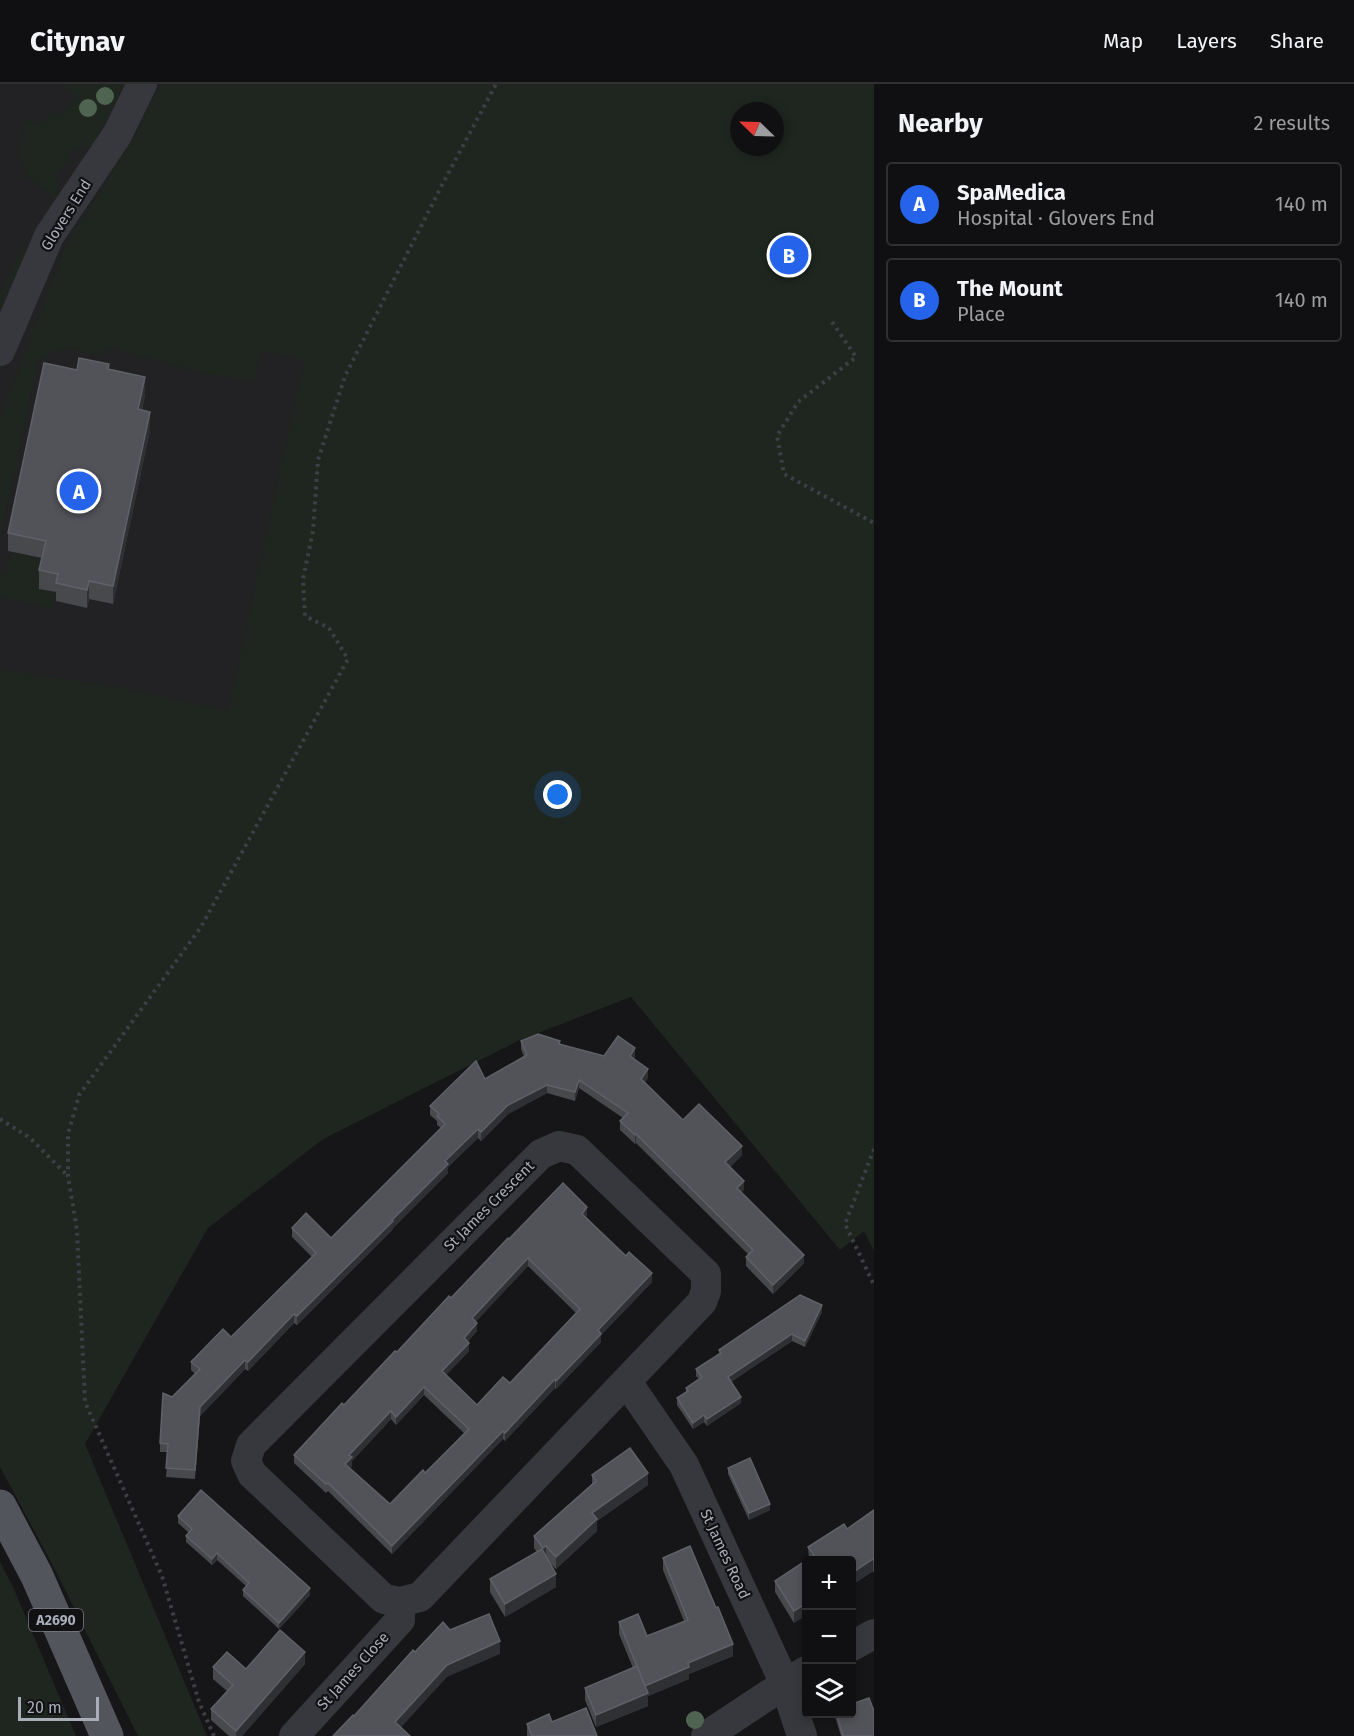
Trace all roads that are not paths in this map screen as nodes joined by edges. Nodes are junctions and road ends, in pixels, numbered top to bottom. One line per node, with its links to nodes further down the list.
1 (142, 84): 2 (street, Glovers End)
2 (0, 351)
3 (627, 1382): 5 (street, St James Crescent); 5 (street, St James Crescent); 8 (street, St James Road)
4 (0, 1506): 9 (main road, A2690)
5 (400, 1602): 10 (street, St James Close)
6 (874, 1634): 7 (street)
7 (856, 1644)
8 (796, 1678): 11 (street); 12 (street, St James Road)
9 (107, 1736)
10 (294, 1736)
11 (706, 1736)
12 (802, 1736)

